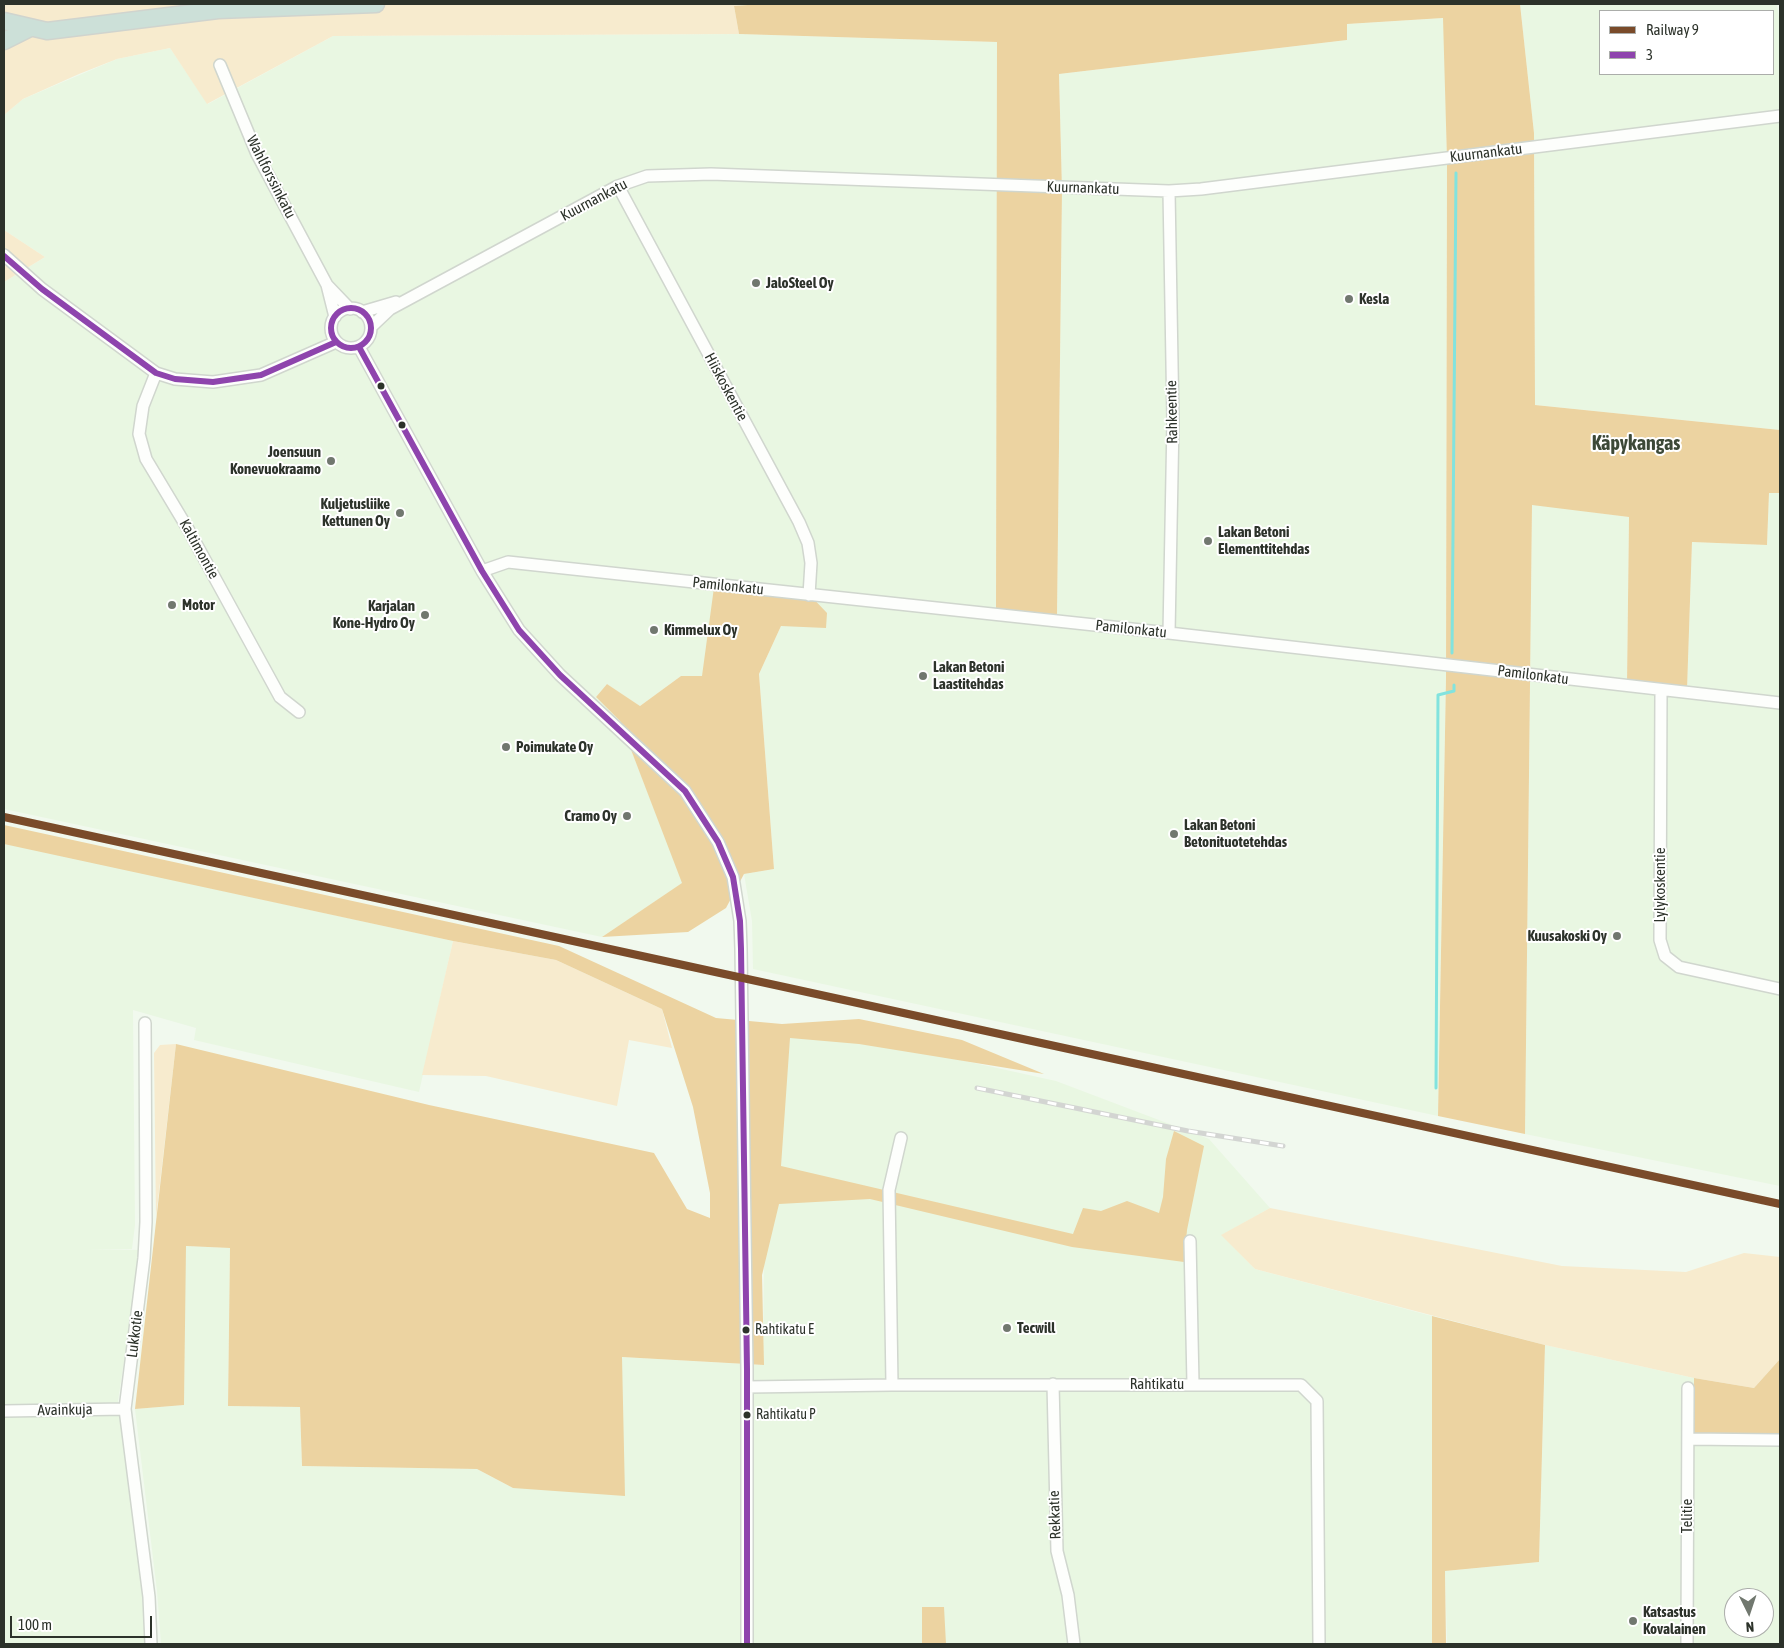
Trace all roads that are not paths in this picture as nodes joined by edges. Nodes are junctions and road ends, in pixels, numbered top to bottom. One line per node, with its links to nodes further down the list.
1 (376, 4): 3 (highway)
2 (4, 21): 3 (highway)
3 (30, 28): 4 (highway)
4 (4, 41)
5 (220, 65): 10 (street, Wahlforssinkatu)
6 (1780, 116): 8 (street, Kuurnankatu)
7 (618, 186): 8 (street, Kuurnankatu); 11 (street, Kuurnankatu); 20 (street, Hiiskoskentie)
8 (1169, 191): 21 (street, Rahkeentie)
9 (4, 256): 18 (street)
10 (327, 285): 12 (street, Wahlforssinkatu); 14 (street, Wahlforssinkatu)
11 (412, 297): 13 (street, Kuurnankatu); 15 (street, Kuurnankatu)
12 (350, 308): 13 (street); 14 (street)
13 (362, 312): 15 (street)
14 (335, 317): 16 (street)
15 (371, 327): 17 (street)
16 (336, 342): 17 (street); 18 (street)
17 (359, 346): 19 (street)
18 (156, 373): 24 (street, Kaltimontie)
19 (482, 571): 20 (street, Pamilonkatu); 32 (street)
20 (809, 595): 21 (street, Pamilonkatu)
21 (1169, 633): 22 (street, Pamilonkatu)
22 (1661, 691): 23 (street, Pamilonkatu); 25 (street, Lylykoskentie)
23 (1780, 703)
24 (299, 712)
25 (1780, 989)
26 (145, 1023): 34 (street, Lukkotie)
27 (901, 1138): 31 (street)
28 (1190, 1241): 30 (street)
29 (1053, 1384): 30 (street, Rahtikatu); 31 (street, Rahtikatu); 40 (street, Rekkatie)
30 (1193, 1384): 41 (street, Rahtikatu)
31 (892, 1385): 32 (street, Rahtikatu)
32 (747, 1387): 39 (street)
33 (1688, 1388): 36 (street, Telitie)
34 (125, 1409): 35 (street, Avainkuja); 38 (street, Lukkotie)
35 (4, 1411)
36 (1688, 1439): 37 (street); 42 (street, Telitie)
37 (1780, 1440)
38 (151, 1644)
39 (747, 1644)
40 (1074, 1644)
41 (1319, 1644)
42 (1687, 1644)

